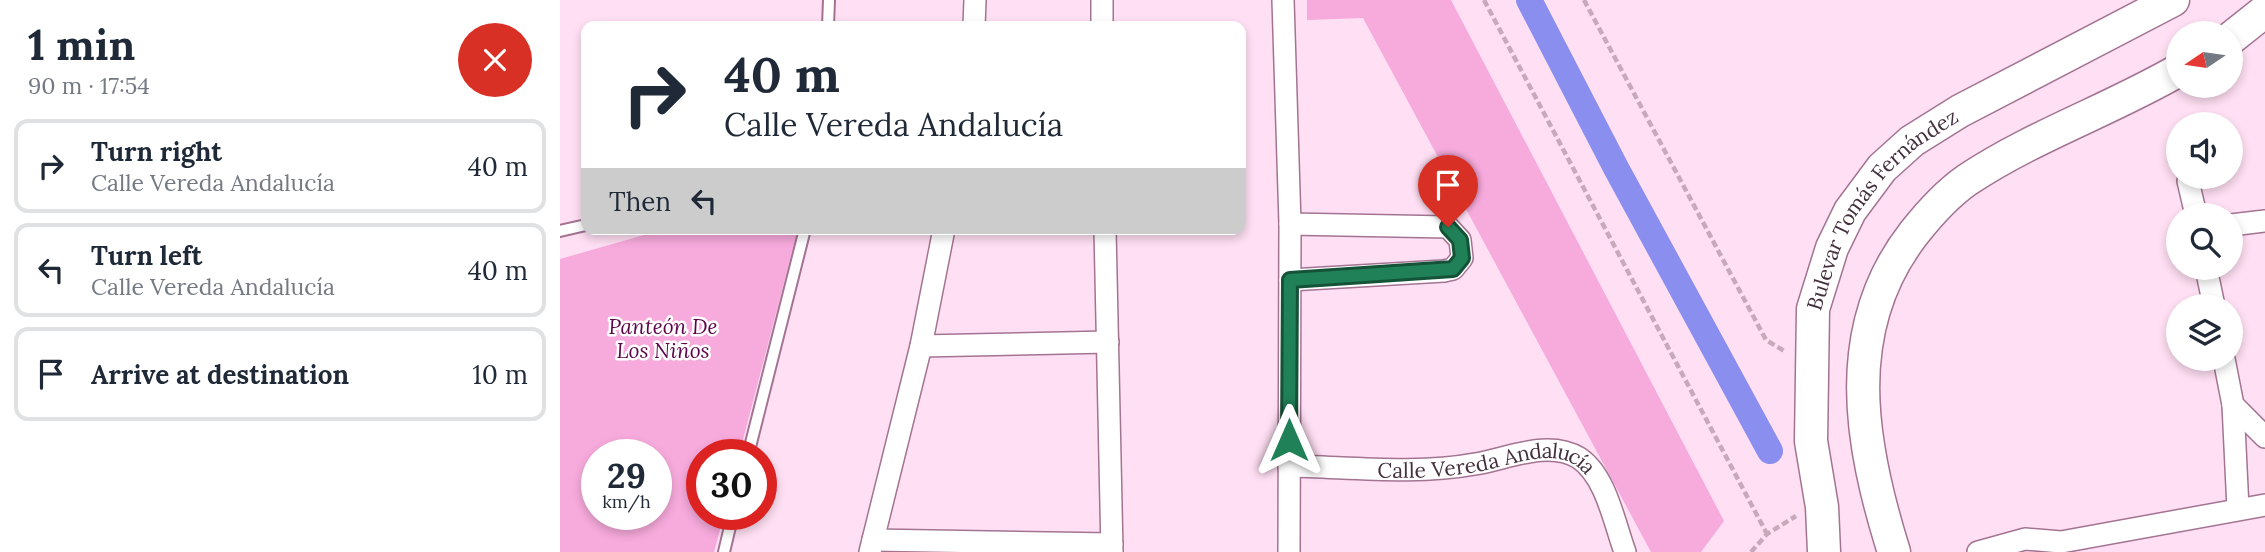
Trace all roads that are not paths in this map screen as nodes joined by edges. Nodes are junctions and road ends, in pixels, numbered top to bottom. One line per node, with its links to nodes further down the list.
1 (829, 0): 7 (lane)
2 (975, 0): 8 (street)
3 (1102, 0): 9 (street)
4 (1283, 0): 13 (street)
5 (2173, 0): 37 (main road, Bulevar Tomás Fernández)
6 (2265, 11): 10 (main road)
7 (828, 21)
8 (974, 21)
9 (1102, 21)
10 (2244, 28)
11 (2166, 76): 38 (main road, Bulevar Tomás Fernández)
12 (2265, 221): 14 (street)
13 (1290, 224): 20 (street); 20 (street)
14 (2243, 224)
15 (581, 226): 16 (lane)
16 (560, 231)
17 (803, 235): 26 (lane)
18 (943, 235): 22 (street)
19 (1105, 235): 21 (street)
20 (1290, 280): 27 (street)
21 (1108, 342): 22 (street); 33 (street)
22 (921, 346): 31 (street)
23 (2226, 371): 24 (street)
24 (2233, 405): 25 (street); 29 (street)
25 (2265, 436)
26 (752, 439)
27 (1289, 466): 35 (street); 36 (street, Calle Vereda Andalucía)
28 (2265, 505): 29 (street)
29 (2238, 509): 32 (street)
30 (729, 530): 34 (lane)
31 (871, 546): 33 (street)
32 (2056, 547): 39 (street)
33 (1112, 548)
34 (724, 552)
35 (1289, 552)
36 (1625, 552)
37 (1824, 552)
38 (1894, 552)
39 (1978, 552)

